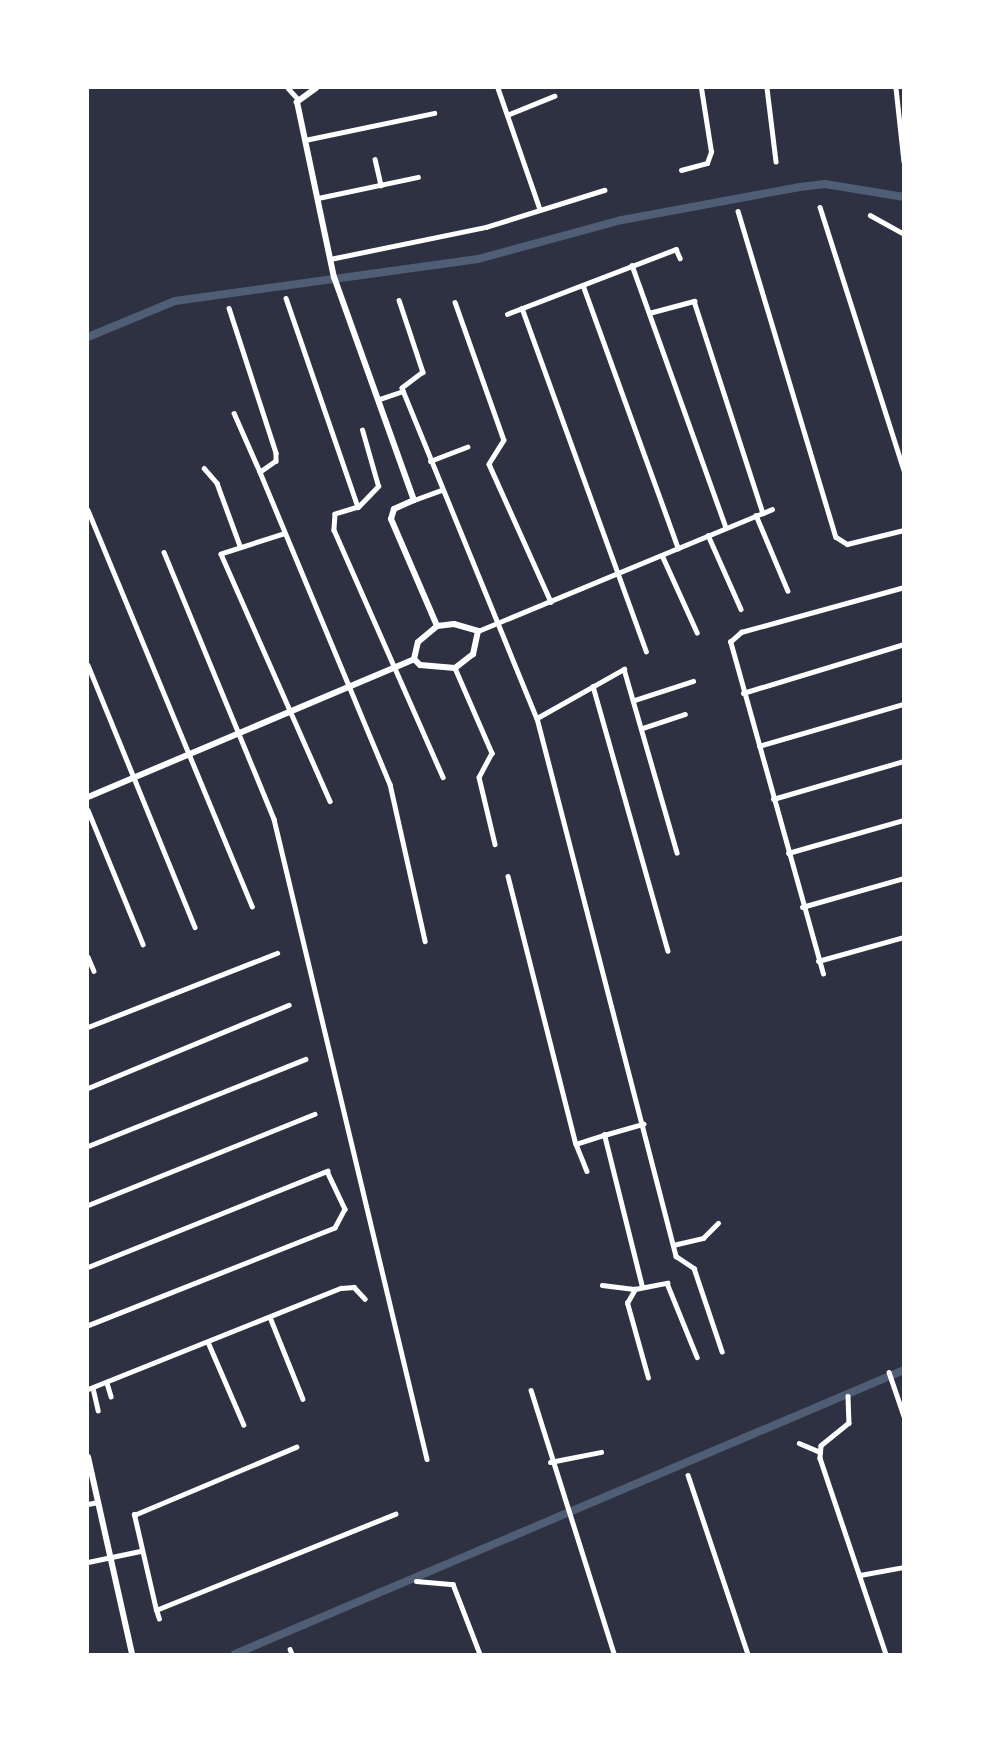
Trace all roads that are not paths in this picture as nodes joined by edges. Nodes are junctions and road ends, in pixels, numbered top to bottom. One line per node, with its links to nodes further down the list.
1 (288, 88): 8 (street)
2 (316, 88): 8 (street)
3 (498, 88): 10 (street)
4 (701, 88): 15 (street)
5 (767, 88): 13 (street)
6 (896, 88): 14 (street)
7 (554, 96): 10 (street)
8 (298, 98): 11 (street)
9 (434, 113): 11 (street)
10 (507, 115): 21 (street)
11 (305, 140): 19 (street)
12 (375, 159): 17 (street)
13 (776, 161)
14 (904, 162)
15 (681, 170)
16 (418, 177): 17 (street)
17 (381, 185): 19 (street)
18 (604, 190): 21 (street)
19 (318, 198): 26 (street)
20 (820, 207): 43 (street)
21 (540, 209): 26 (street)
22 (738, 211): 53 (street)
23 (870, 215): 24 (street)
24 (904, 234)
25 (680, 258): 27 (street)
26 (331, 259): 37 (street)
27 (632, 265): 28 (street); 34 (street)
28 (583, 285): 33 (street); 57 (street)
29 (285, 298): 47 (street)
30 (399, 300): 36 (street)
31 (455, 302): 63 (street)
32 (229, 308): 44 (street)
33 (522, 308): 35 (street); 60 (street)
34 (649, 313): 50 (street); 52 (street)
35 (507, 314)
36 (403, 391): 37 (street); 41 (street)
37 (380, 400): 46 (street)
38 (234, 413): 44 (street)
39 (362, 430): 47 (street)
40 (467, 447): 41 (street)
41 (430, 461): 45 (street)
42 (204, 468): 56 (street)
43 (904, 471)
44 (260, 472): 54 (street)
45 (441, 489): 46 (street); 65 (street)
46 (414, 500): 66 (street)
47 (358, 507): 73 (street)
48 (772, 509): 50 (street)
49 (88, 512): 87 (street)
50 (763, 513): 51 (street)
51 (756, 515): 52 (street); 62 (street)
52 (726, 528): 55 (street)
53 (904, 530)
54 (283, 534): 56 (street); 77 (street)
55 (708, 535): 57 (street); 64 (street)
56 (240, 546): 81 (street)
57 (678, 548): 59 (street)
58 (164, 552): 85 (street)
59 (662, 555): 60 (street); 68 (street)
60 (616, 573): 63 (street); 70 (street)
61 (904, 587): 78 (street)
62 (788, 592)
63 (551, 602): 65 (street)
64 (741, 609)
65 (496, 624): 67 (street); 83 (street)
66 (437, 626): 67 (street); 71 (street)
67 (478, 631): 74 (street)
68 (696, 632)
69 (904, 645): 78 (street)
70 (646, 651)
71 (414, 659): 73 (street); 74 (street)
72 (88, 665): 89 (street)
73 (395, 667): 77 (street); 90 (street)
74 (455, 668): 96 (street)
75 (693, 681): 79 (street)
76 (593, 686): 79 (street); 83 (street); 107 (street)
77 (347, 687): 81 (street); 105 (street)
78 (743, 693): 86 (street)
79 (635, 700): 84 (street)
80 (904, 704): 86 (street)
81 (290, 711): 85 (street); 93 (street)
82 (685, 714): 84 (street)
83 (537, 718): 118 (street)
84 (643, 728): 97 (street)
85 (240, 732): 87 (street); 152 (street)
86 (759, 746): 92 (street)
87 (185, 754): 89 (street); 101 (street)
88 (904, 761): 92 (street)
89 (134, 777): 91 (street); 103 (street)
90 (443, 777)
91 (88, 797)
92 (773, 799): 98 (street)
93 (330, 801)
94 (88, 810): 106 (street)
95 (904, 820): 98 (street)
96 (495, 845)
97 (677, 853)
98 (788, 853): 102 (street)
99 (508, 876): 120 (street)
100 (904, 878): 102 (street)
101 (252, 906)
102 (802, 906): 110 (street)
103 (195, 927)
104 (904, 937): 110 (street)
105 (425, 941)
106 (143, 944)
107 (668, 951)
108 (277, 953): 114 (street)
109 (88, 957): 111 (street)
110 (818, 961): 112 (street)
111 (94, 971)
112 (822, 974)
113 (288, 1005): 116 (street)
114 (88, 1027)
115 (306, 1059): 121 (street)
116 (88, 1088)
117 (314, 1114): 123 (street)
118 (643, 1124): 119 (street); 125 (street)
119 (604, 1135): 120 (street); 128 (street)
120 (576, 1144): 122 (street)
121 (88, 1146)
122 (587, 1171)
123 (88, 1205)
124 (718, 1223): 125 (street)
125 (673, 1245): 134 (street)
126 (88, 1267): 132 (street)
127 (602, 1285): 129 (street)
128 (642, 1287): 129 (street); 135 (street)
129 (635, 1289): 137 (street)
130 (365, 1299): 131 (street)
131 (270, 1317): 133 (street); 143 (street)
132 (88, 1326)
133 (208, 1342): 138 (street); 146 (street)
134 (722, 1351)
135 (697, 1357)
136 (889, 1372): 145 (street)
137 (648, 1378)
138 (107, 1383): 139 (street); 141 (street)
139 (90, 1389): 144 (street)
140 (531, 1390): 153 (street)
141 (111, 1396)
142 (848, 1396): 150 (street)
143 (303, 1399)
144 (99, 1410)
145 (904, 1416)
146 (244, 1425)
147 (799, 1443): 150 (street)
148 (296, 1447): 158 (street)
149 (601, 1452): 153 (street)
150 (820, 1452): 162 (street)
151 (88, 1458): 155 (street)
152 (427, 1459)
153 (550, 1462): 168 (street)
154 (688, 1475): 169 (street)
155 (98, 1502): 156 (street); 159 (street)
156 (88, 1504)
157 (396, 1514): 164 (street)
158 (140, 1551): 159 (street); 164 (street)
159 (109, 1557): 160 (street); 166 (street)
160 (88, 1562)
161 (904, 1567): 162 (street)
162 (860, 1575): 170 (street)
163 (416, 1581): 167 (street)
164 (156, 1610): 165 (street)
165 (159, 1619)
166 (132, 1654)
167 (480, 1654)
168 (614, 1654)
169 (748, 1654)
170 (886, 1654)

